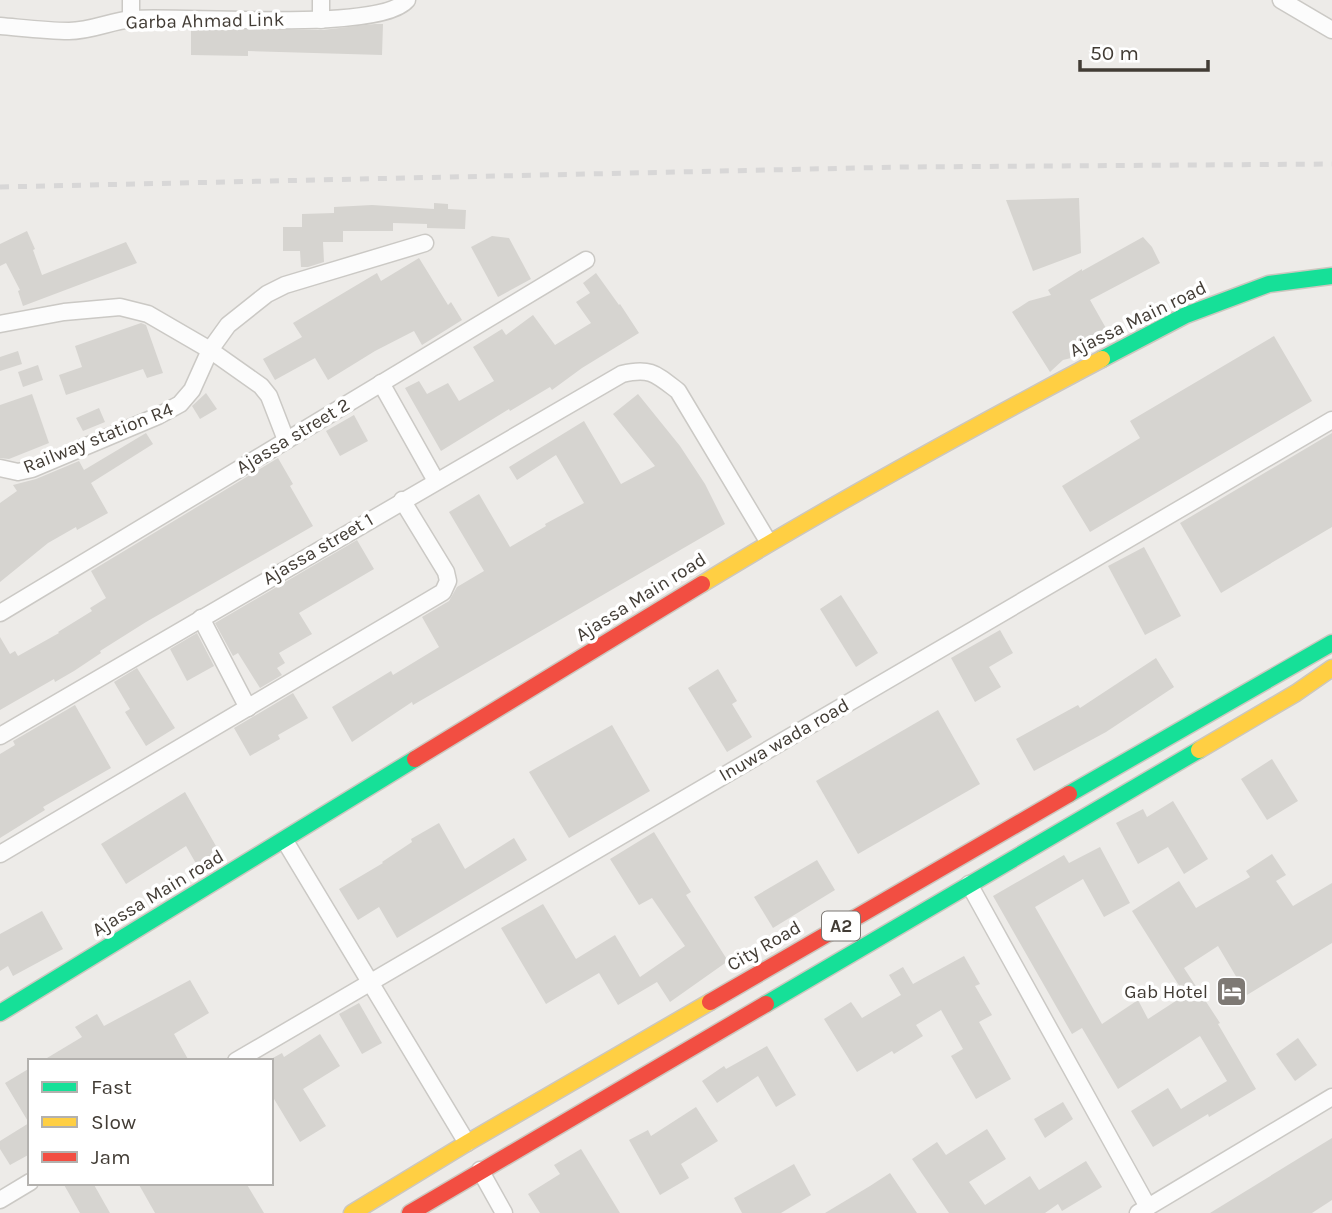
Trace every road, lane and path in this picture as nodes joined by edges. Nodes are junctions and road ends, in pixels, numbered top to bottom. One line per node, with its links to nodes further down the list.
1 (131, 0): 5 (street)
2 (321, 0): 6 (street)
3 (407, 0): 6 (street, Garba Ahmad Link)
4 (1281, 0): 8 (street)
5 (131, 19): 6 (street, Garba Ahmad Link); 7 (street, Garba Ahmad Link)
6 (321, 20)
7 (0, 26)
8 (1331, 27)
9 (425, 243): 13 (street, Railway station R4)
10 (586, 260): 14 (street, Ajassa street 2)
11 (1332, 276): 20 (main road, Ajassa Main road)
12 (0, 324): 13 (street)
13 (210, 350): 16 (street); 17 (street, Railway station R4)
14 (381, 383): 16 (street, Ajassa street 2); 18 (street)
15 (1332, 420): 34 (street, Inuwa wada road)
16 (286, 440): 21 (street, Ajassa street 2)
17 (0, 468)
18 (436, 481): 19 (street, Ajassa street 1); 20 (street, Ajassa street 1)
19 (402, 500): 22 (street, Ajassa street 1); 29 (street)
20 (769, 543): 31 (main road, Ajassa Main road)
21 (0, 613)
22 (201, 618): 29 (street); 30 (street, Ajassa street 1)
23 (1332, 629): 26 (main road, City Road / A2)
24 (1332, 643): 26 (main road, City Road / A2)
25 (1332, 668): 28 (main road, A2)
26 (1272, 676): 38 (main road, City Road / A2)
27 (1332, 678): 28 (main road, A2)
28 (1296, 693): 33 (main road, A2)
29 (248, 708): 32 (street)
30 (0, 736)
31 (285, 841): 34 (street); 35 (main road, Ajassa Main road)
32 (0, 853)
33 (969, 884): 39 (main road, A2); 42 (street)
34 (371, 981): 36 (street, Inuwa wada road); 38 (street)
35 (0, 1013)
36 (239, 1059)
37 (1332, 1097): 42 (street)
38 (467, 1143): 43 (main road, City Road / A2)
39 (480, 1170): 44 (main road, A2); 45 (street)
40 (28, 1183): 41 (street)
41 (0, 1200)
42 (1143, 1210)
43 (352, 1213)
44 (410, 1213)
45 (504, 1213)

